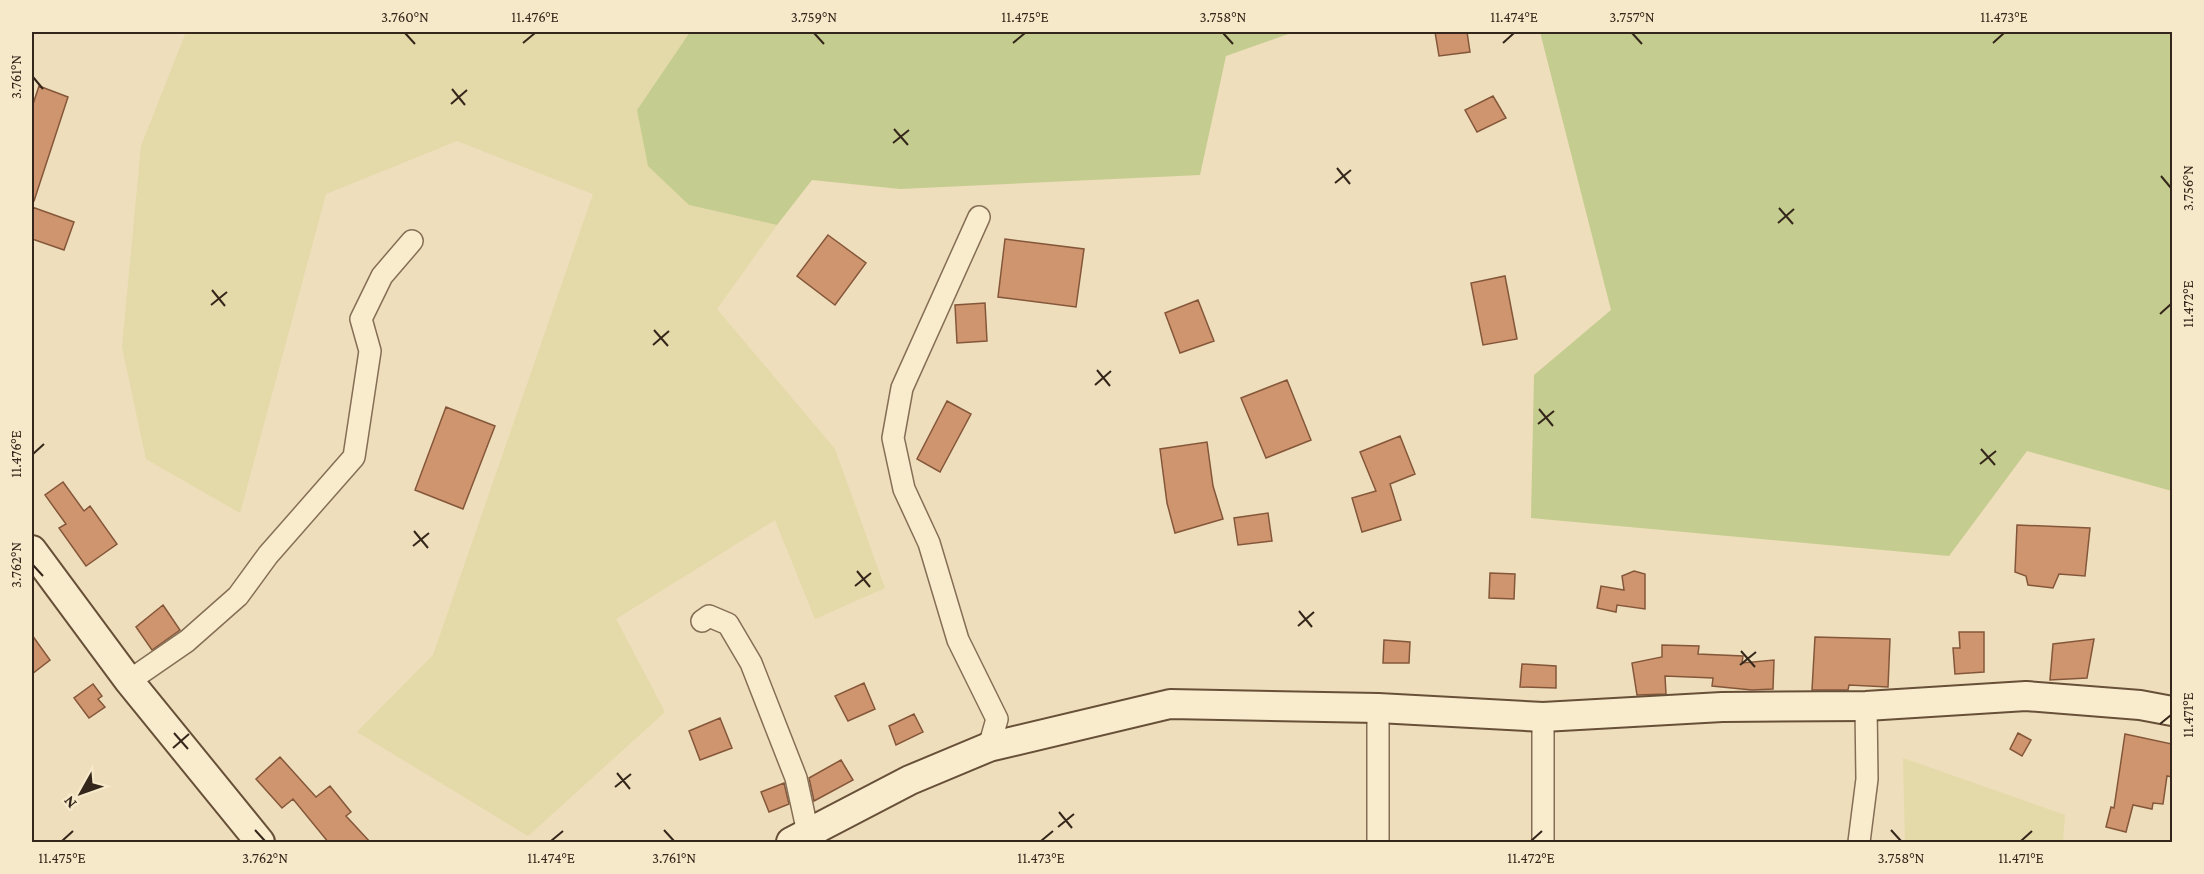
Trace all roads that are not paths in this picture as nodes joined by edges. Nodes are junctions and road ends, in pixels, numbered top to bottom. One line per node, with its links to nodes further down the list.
1 (979, 217): 10 (street)
2 (412, 241): 5 (street)
3 (32, 550): 5 (street)
4 (702, 621): 11 (street)
5 (129, 681): 12 (street)
6 (1866, 706): 8 (street); 9 (street); 15 (street)
7 (1378, 708): 9 (street); 10 (street); 13 (street)
8 (2172, 711)
9 (1543, 717): 14 (street)
10 (989, 747): 11 (street)
11 (805, 839)
12 (261, 843)
13 (1378, 843)
14 (1543, 843)
15 (1859, 843)

